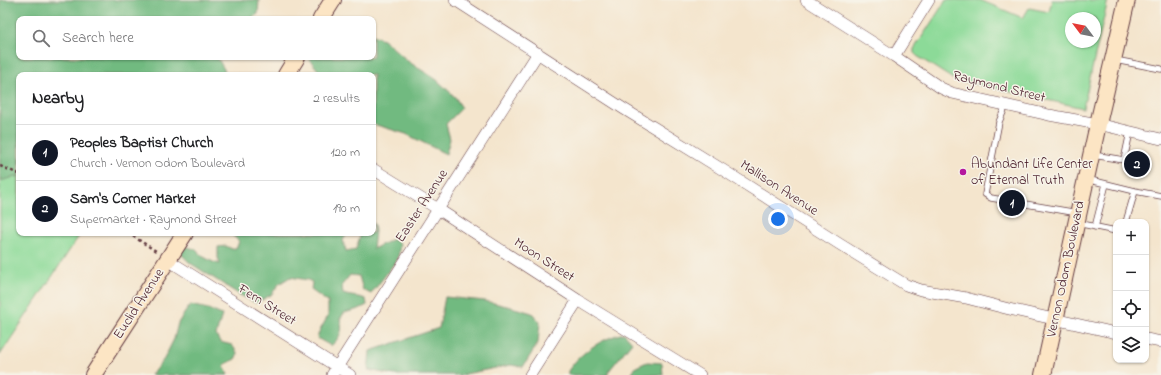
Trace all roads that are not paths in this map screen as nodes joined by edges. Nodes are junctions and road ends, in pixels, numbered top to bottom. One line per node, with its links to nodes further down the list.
1 (333, 0): 6 (main road)
2 (455, 0): 7 (street, Mallison Avenue)
3 (806, 0): 8 (street, Raymond Street)
4 (929, 0): 8 (street)
5 (1127, 0): 10 (main road, Vernon Odom Boulevard)
6 (323, 16)
7 (538, 53): 23 (street, Easter Avenue); 31 (street, Mallison Avenue)
8 (894, 56): 13 (street, Raymond Street)
9 (295, 60): 12 (main road)
10 (1113, 60): 11 (lane); 14 (main road, Vernon Odom Boulevard)
11 (1161, 69)
12 (288, 72)
13 (1006, 105): 14 (street, Raymond Street); 24 (lane)
14 (1098, 124): 15 (street, Raymond Street); 17 (main road, Vernon Odom Boulevard)
15 (1130, 132): 16 (street, Raymond Street); 17 (lane)
16 (1161, 139)
17 (1091, 155): 19 (main road, Vernon Odom Boulevard)
18 (376, 171): 23 (street, Moon Street)
19 (1086, 179): 20 (lane); 24 (main road, Vernon Odom Boulevard)
20 (1106, 184): 21 (lane); 26 (lane)
21 (1135, 191): 22 (lane); 25 (lane)
22 (1161, 196)
23 (438, 209): 30 (street, Moon Street); 35 (street, Easter Avenue)
24 (1077, 218): 26 (lane); 31 (main road, Vernon Odom Boulevard)
25 (1127, 219)
26 (1095, 227): 27 (lane)
27 (1113, 230)
28 (183, 236): 29 (main road, Euclid Avenue)
29 (168, 260): 35 (street, Fern Street); 36 (main road, Euclid Avenue)
30 (578, 300): 38 (street); 39 (street, Moon Street)
31 (1056, 319): 32 (street, Mallison Avenue); 40 (main road, Vernon Odom Boulevard)
32 (1113, 332)
33 (1149, 340): 34 (street)
34 (1161, 342)
35 (335, 371): 37 (street, Fern Street)
36 (93, 375)
37 (350, 375)
38 (530, 375)
39 (700, 375)
40 (1043, 375)

